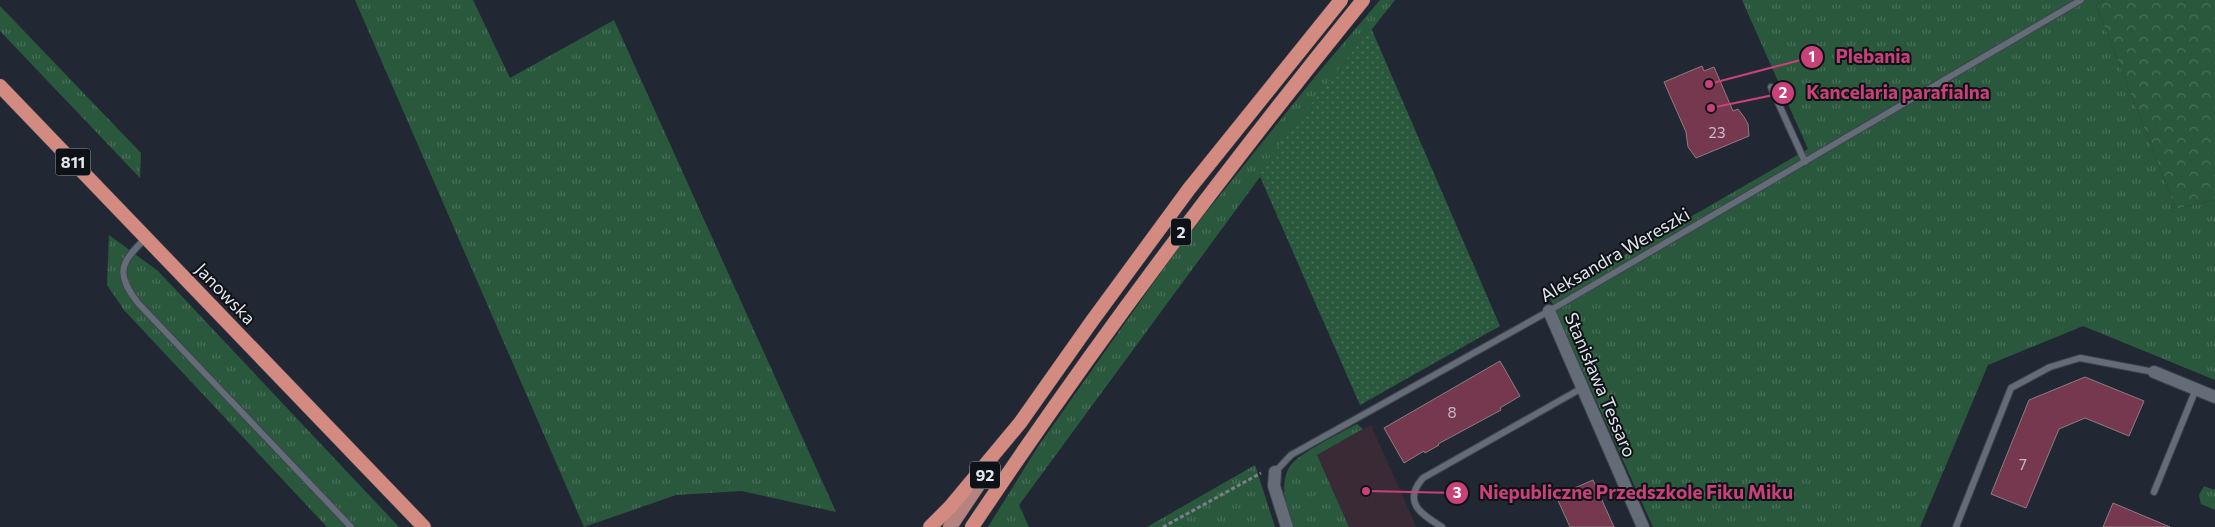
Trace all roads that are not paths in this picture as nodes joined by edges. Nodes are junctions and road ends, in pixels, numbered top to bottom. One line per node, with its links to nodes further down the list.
1 (1341, 0): 13 (highway, 2)
2 (1363, 0): 22 (highway, 2)
3 (2081, 0): 6 (lane, Aleksandra Wereszki)
4 (0, 86): 7 (highway, Janowska / 811)
5 (1771, 87): 6 (lane)
6 (1806, 162): 8 (lane, Aleksandra Wereszki)
7 (146, 238): 16 (highway, Janowska / 811); 17 (lane)
8 (1549, 311): 10 (street, Stanisława Tessaro); 14 (lane, Aleksandra Wereszki)
9 (2154, 372): 11 (street); 26 (lane)
10 (1582, 388): 24 (lane); 25 (street, Stanisława Tessaro)
11 (2196, 390): 12 (street); 15 (lane)
12 (2215, 397)
13 (1020, 423): 20 (highway); 21 (main road, 92)
14 (1275, 472): 23 (street)
15 (2154, 492)
16 (404, 504): 18 (highway, Janowska / 811); 19 (highway)
17 (351, 527)
18 (424, 527)
19 (434, 527)
20 (930, 527)
21 (950, 527)
22 (972, 527)
23 (1287, 527)
24 (1442, 527)
25 (1643, 527)
26 (1956, 527)

